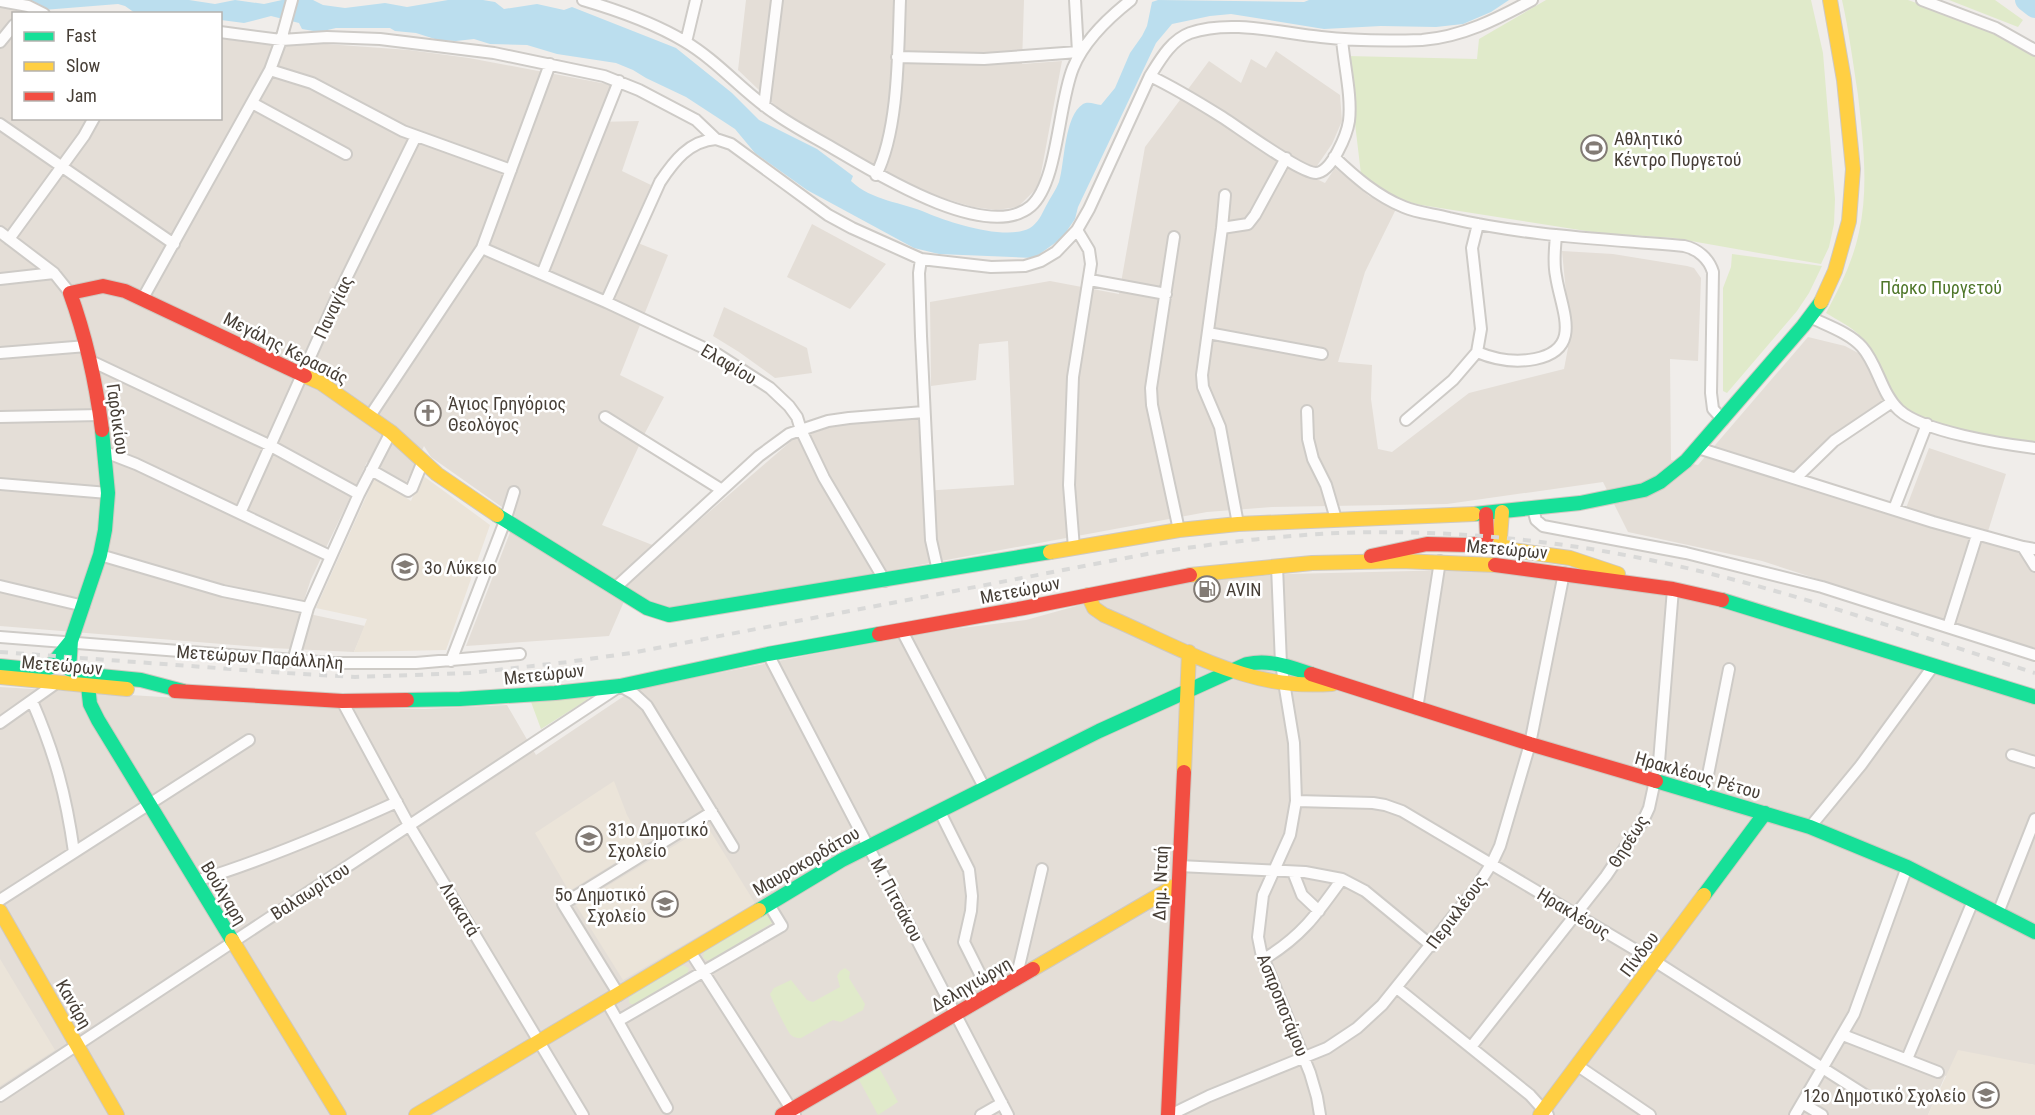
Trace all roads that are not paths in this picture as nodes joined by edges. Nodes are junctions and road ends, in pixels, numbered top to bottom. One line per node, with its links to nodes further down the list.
1 (292, 0): 16 (street)
2 (583, 0): 18 (street)
3 (696, 0): 18 (street)
4 (777, 0): 27 (street)
5 (900, 0): 21 (street)
6 (1075, 0): 20 (street)
7 (1131, 0): 20 (street)
8 (1532, 0): 15 (street)
9 (1830, 0): 56 (street, Μεγάλης Κερασιάς)
10 (1922, 0): 19 (street)
11 (0, 1): 12 (street)
12 (25, 10)
13 (12, 27): 17 (street)
14 (222, 32): 16 (street)
15 (1342, 39): 24 (street); 33 (street)
16 (281, 40): 22 (street); 23 (street)
17 (0, 42)
18 (686, 42): 27 (street)
19 (2035, 50)
20 (1079, 53): 21 (street); 37 (street)
21 (897, 57): 37 (street)
22 (550, 64): 25 (street); 36 (street)
23 (270, 70): 26 (street); 30 (street)
24 (1150, 76): 34 (street); 41 (street)
25 (619, 81): 31 (street); 49 (street)
26 (252, 103): 32 (street); 45 (street)
27 (764, 106): 37 (street)
28 (93, 120): 35 (street)
29 (0, 124): 35 (street)
30 (416, 136): 36 (street); 63 (street, Παναγίας)
31 (716, 139): 47 (street); 55 (street)
32 (346, 154)
33 (1334, 157): 34 (street); 39 (street)
34 (1286, 158): 40 (street)
35 (62, 167): 42 (street); 45 (street)
36 (510, 170): 46 (street)
37 (876, 175)
38 (1225, 195): 40 (street)
39 (1478, 224): 43 (street); 60 (street)
40 (1222, 228): 57 (street)
41 (1077, 230): 47 (street); 51 (street)
42 (4, 235): 48 (street, Γαρδικίου)
43 (1556, 235): 60 (street); 72 (street)
44 (1174, 237): 53 (street)
45 (174, 244): 54 (street)
46 (482, 248): 49 (street, Ελαφίου); 68 (street)
47 (921, 259): 66 (street)
48 (54, 273): 50 (street); 52 (street, Γαρδικίου)
49 (542, 274): 55 (street, Ελαφίου)
50 (0, 279)
51 (1090, 280): 53 (street); 99 (street)
52 (70, 293): 54 (street, Μεγάλης Κερασιάς); 58 (street, Γαρδικίου)
53 (1166, 294): 96 (street)
54 (143, 298): 63 (street, Μεγάλης Κερασιάς)
55 (606, 302): 74 (street, Ελαφίου)
56 (1810, 317): 64 (street); 72 (street, Μεγάλης Κερασιάς)
57 (1208, 333): 61 (street); 95 (street)
58 (87, 346): 59 (street); 62 (street, Γαρδικίου)
59 (0, 352)
60 (1477, 352): 71 (street)
61 (1322, 354)
62 (91, 361): 67 (street, Γαρδικίου); 76 (street)
63 (303, 373): 68 (street, Μεγάλης Κερασιάς); 76 (street, Παναγίας)
64 (1892, 402): 73 (street); 82 (street)
65 (1307, 411): 93 (street)
66 (924, 412): 74 (street); 107 (street)
67 (100, 415): 69 (street); 79 (street, Γαρδικίου)
68 (370, 416): 75 (street, Μεγάλης Κερασιάς)
69 (0, 417)
70 (605, 417): 84 (street)
71 (1406, 420)
72 (1723, 420): 77 (street, Μεγάλης Κερασιάς)
73 (1927, 424): 78 (street); 89 (street)
74 (801, 430): 84 (street); 109 (street, Ελαφίου)
75 (391, 432): 80 (street, Μεγάλης Κερασιάς); 81 (street)
76 (271, 447): 87 (street); 91 (street, Παναγίας)
77 (1698, 448): 82 (street); 88 (street, Μεγάλης Κερασιάς)
78 (2035, 448)
79 (105, 452): 86 (street, Γαρδικίου); 91 (street)
80 (423, 461): 81 (street); 94 (street, Μεγάλης Κερασιάς)
81 (371, 470): 87 (street)
82 (1796, 478): 89 (street)
83 (0, 484): 86 (street)
84 (722, 490): 111 (street)
85 (514, 492): 94 (street)
86 (108, 493): 101 (street, Γαρδικίου)
87 (359, 494): 102 (street)
88 (1533, 509): 90 (street, Μεγάλης Κερασιάς); 116 (street)
89 (1894, 509): 97 (street)
90 (1502, 512): 92 (street, Μεγάλης Κερασιάς); 112 (street)
91 (240, 513): 102 (street)
92 (1486, 514): 93 (street, Μεγάλης Κερασιάς); 104 (street)
93 (1336, 519): 95 (street, Μεγάλης Κερασιάς)
94 (505, 521): 111 (street, Μεγάλης Κερασιάς); 125 (street)
95 (1238, 524): 96 (street, Μεγάλης Κερασιάς)
96 (1179, 530): 99 (street, Μεγάλης Κερασιάς)
97 (1977, 535): 98 (street); 116 (street)
98 (2023, 547): 100 (street); 106 (street)
99 (1074, 548): 107 (street, Μεγάλης Κερασιάς)
100 (2035, 549)
101 (100, 555): 114 (street, Γαρδικίου); 115 (street)
102 (330, 556): 115 (street)
103 (1440, 561): 104 (street, Μετεώρων); 108 (street, Μετεώρων); 142 (street)
104 (1354, 562): 105 (street, Μετεώρων)
105 (1277, 566): 113 (street, Μετεώρων); 126 (street, Ασπροποτάμου)
106 (2035, 566)
107 (938, 571): 109 (street, Μεγάλης Κερασιάς)
108 (1564, 573): 112 (street, Μετεώρων); 145 (street, Περικλέους)
109 (885, 581): 111 (street, Μεγάλης Κερασιάς)
110 (0, 586): 114 (street)
111 (615, 588)
112 (1669, 589): 128 (street, Μετεώρων); 148 (street, Θησέως)
113 (1088, 595): 117 (street, Μετεώρων); 120 (street)
114 (84, 606): 119 (street, Γαρδικίου)
115 (308, 608): 124 (street)
116 (1948, 627): 123 (street)
117 (902, 631): 122 (street, Μετεώρων); 149 (street)
118 (0, 637): 119 (street, Μετεώρων Παράλληλη)
119 (71, 641): 124 (street, Μετεώρων Παράλληλη); 127 (street); 137 (street)
120 (1189, 652): 130 (street); 138 (street, Δημ. Νταή)
121 (520, 654): 125 (street, Μετεώρων Παράλληλη)
122 (768, 654): 135 (street, Μετεώρων); 160 (street, Μ. Πιτσάκου)
123 (2035, 655)
124 (293, 661): 125 (street, Μετεώρων Παράλληλη)
125 (451, 661)
126 (1281, 664): 130 (street, Μαυροκορδάτου); 133 (street, Ασπροποτάμου); 134 (street, Μαυροκορδάτου)
127 (0, 666)
128 (1934, 666): 139 (street, Μετεώρων); 159 (street)
129 (1728, 669): 150 (street)
130 (1231, 670): 133 (street); 138 (street, Μαυροκορδάτου)
131 (0, 677): 132 (street, Μετεώρων)
132 (55, 684): 136 (street, Μετεώρων); 141 (street)
133 (1284, 684): 134 (street); 151 (street, Ασπροποτάμου)
134 (1338, 684): 142 (street, Ηρακλέους Ρέτου)
135 (620, 686): 140 (street, Μετεώρων); 154 (street); 158 (street, Βαλαωρίτου)
136 (88, 687): 137 (street, Μετεώρων); 153 (street, Βούλγαρη)
137 (183, 691): 140 (street, Μετεώρων)
138 (1187, 691): 149 (street, Μαυροκορδάτου); 164 (street, Δημ. Νταή)
139 (2035, 697)
140 (342, 700): 152 (street, Λιακατά)
141 (32, 701): 143 (street); 162 (street)
142 (1417, 709): 145 (street, Ηρακλέους Ρέτου)
143 (0, 723)
144 (249, 740): 153 (street)
145 (1530, 744): 148 (street, Ηρακλέους Ρέτου); 163 (street, Περικλέους)
146 (2012, 755): 147 (street)
147 (2035, 762)
148 (1656, 781): 150 (street, Ηρακλέους Ρέτου); 178 (street, Θησέως)
149 (985, 789): 155 (street, Μαυροκορδάτου)
150 (1704, 795): 156 (street, Ηρακλέους Ρέτου)
151 (1296, 801): 163 (street, Ηρακλέους); 167 (street, Ασπροποτάμου)
152 (397, 802): 158 (street, Λιακατά); 170 (street)
153 (149, 803): 162 (street); 170 (street, Βούλγαρη)
154 (712, 812): 161 (street); 189 (street)
155 (940, 812): 160 (street, Μαυροκορδάτου); 188 (street)
156 (1765, 813): 159 (street, Ηρακλέους Ρέτου); 184 (street, Πίνδου)
157 (2035, 819): 177 (street)
158 (410, 825): 180 (street, Βαλαωρίτου); 193 (street, Λιακατά)
159 (1810, 826): 165 (street, Ηρακλέους Ρέτου)
160 (868, 846): 174 (street, Μαυροκορδάτου); 190 (street, Μ. Πιτσάκου)
161 (733, 847)
162 (74, 852): 172 (street)
163 (1492, 864): 178 (street, Ηρακλέους); 181 (street, Περικλέους)
164 (1179, 866): 167 (street); 171 (street, Δημ. Νταή)
165 (1907, 867): 173 (street, Ηρακλέους Ρέτου); 192 (street)
166 (1042, 869): 186 (street)
167 (1273, 871): 168 (street); 183 (street, Ασπροποτάμου)
168 (1293, 872): 169 (street); 176 (street)
169 (1342, 879): 176 (street); 181 (street)
170 (196, 881): 180 (street, Βούλγαρη)
171 (1178, 884): 186 (street, Δεληγιώργη); 214 (street, Δημ. Νταή)
172 (0, 900)
173 (1973, 901): 177 (street, Ηρακλέους Ρέτου); 197 (street)
174 (768, 903): 182 (street, Μαυροκορδάτου); 185 (street)
175 (0, 911): 194 (street, Κανάρη)
176 (1319, 911): 183 (street)
177 (1998, 913): 179 (street, Ηρακλέους Ρέτου)
178 (1576, 914): 184 (street, Ηρακλέους); 195 (street, Θησέως)
179 (2035, 932)
180 (233, 942): 194 (street, Βαλαωρίτου); 209 (street, Βούλγαρη)
181 (1432, 946): 187 (street, Περικλέους)
182 (690, 951): 185 (street); 189 (street, Μαυροκορδάτου)
183 (1264, 959): 196 (street, Ασπροποτάμου)
184 (1656, 962): 198 (street, Πίνδου); 199 (street, Ηρακλέους)
185 (704, 972): 191 (street); 206 (street)
186 (1016, 979): 188 (street, Δεληγιώργη)
187 (1397, 988): 195 (street); 196 (street, Περικλέους)
188 (990, 994): 190 (street, Δεληγιώργη)
189 (613, 998): 191 (street); 193 (street, Μαυροκορδάτου)
190 (956, 1013): 203 (street, Μ. Πιτσάκου); 206 (street, Δεληγιώργη)
191 (618, 1021): 205 (street)
192 (1843, 1035): 197 (street); 199 (street)
193 (540, 1043): 210 (street, Μαυροκορδάτου); 211 (street, Λιακατά)
194 (77, 1045): 202 (street, Βαλαωρίτου); 208 (street, Κανάρη)
195 (1471, 1047): 207 (street)
196 (1304, 1058): 214 (street, Περικλέους); 215 (street, Ασπροποτάμου)
197 (1907, 1059): 200 (street)
198 (1578, 1066): 207 (street, Πίνδου); 216 (street)
199 (1823, 1069): 201 (street, Ηρακλέους); 204 (street)
200 (1938, 1072)
201 (1865, 1095)
202 (0, 1096)
203 (1002, 1102): 212 (street); 213 (street, Μ. Πιτσάκου)
204 (1802, 1103): 217 (street); 218 (street)
205 (667, 1108)
206 (789, 1113)
207 (1544, 1114)
208 (117, 1115)
209 (339, 1115)
210 (416, 1115)
211 (583, 1115)
212 (981, 1115)
213 (1008, 1115)
214 (1169, 1115)
215 (1320, 1115)
216 (1650, 1115)
217 (1795, 1115)
218 (1821, 1115)

